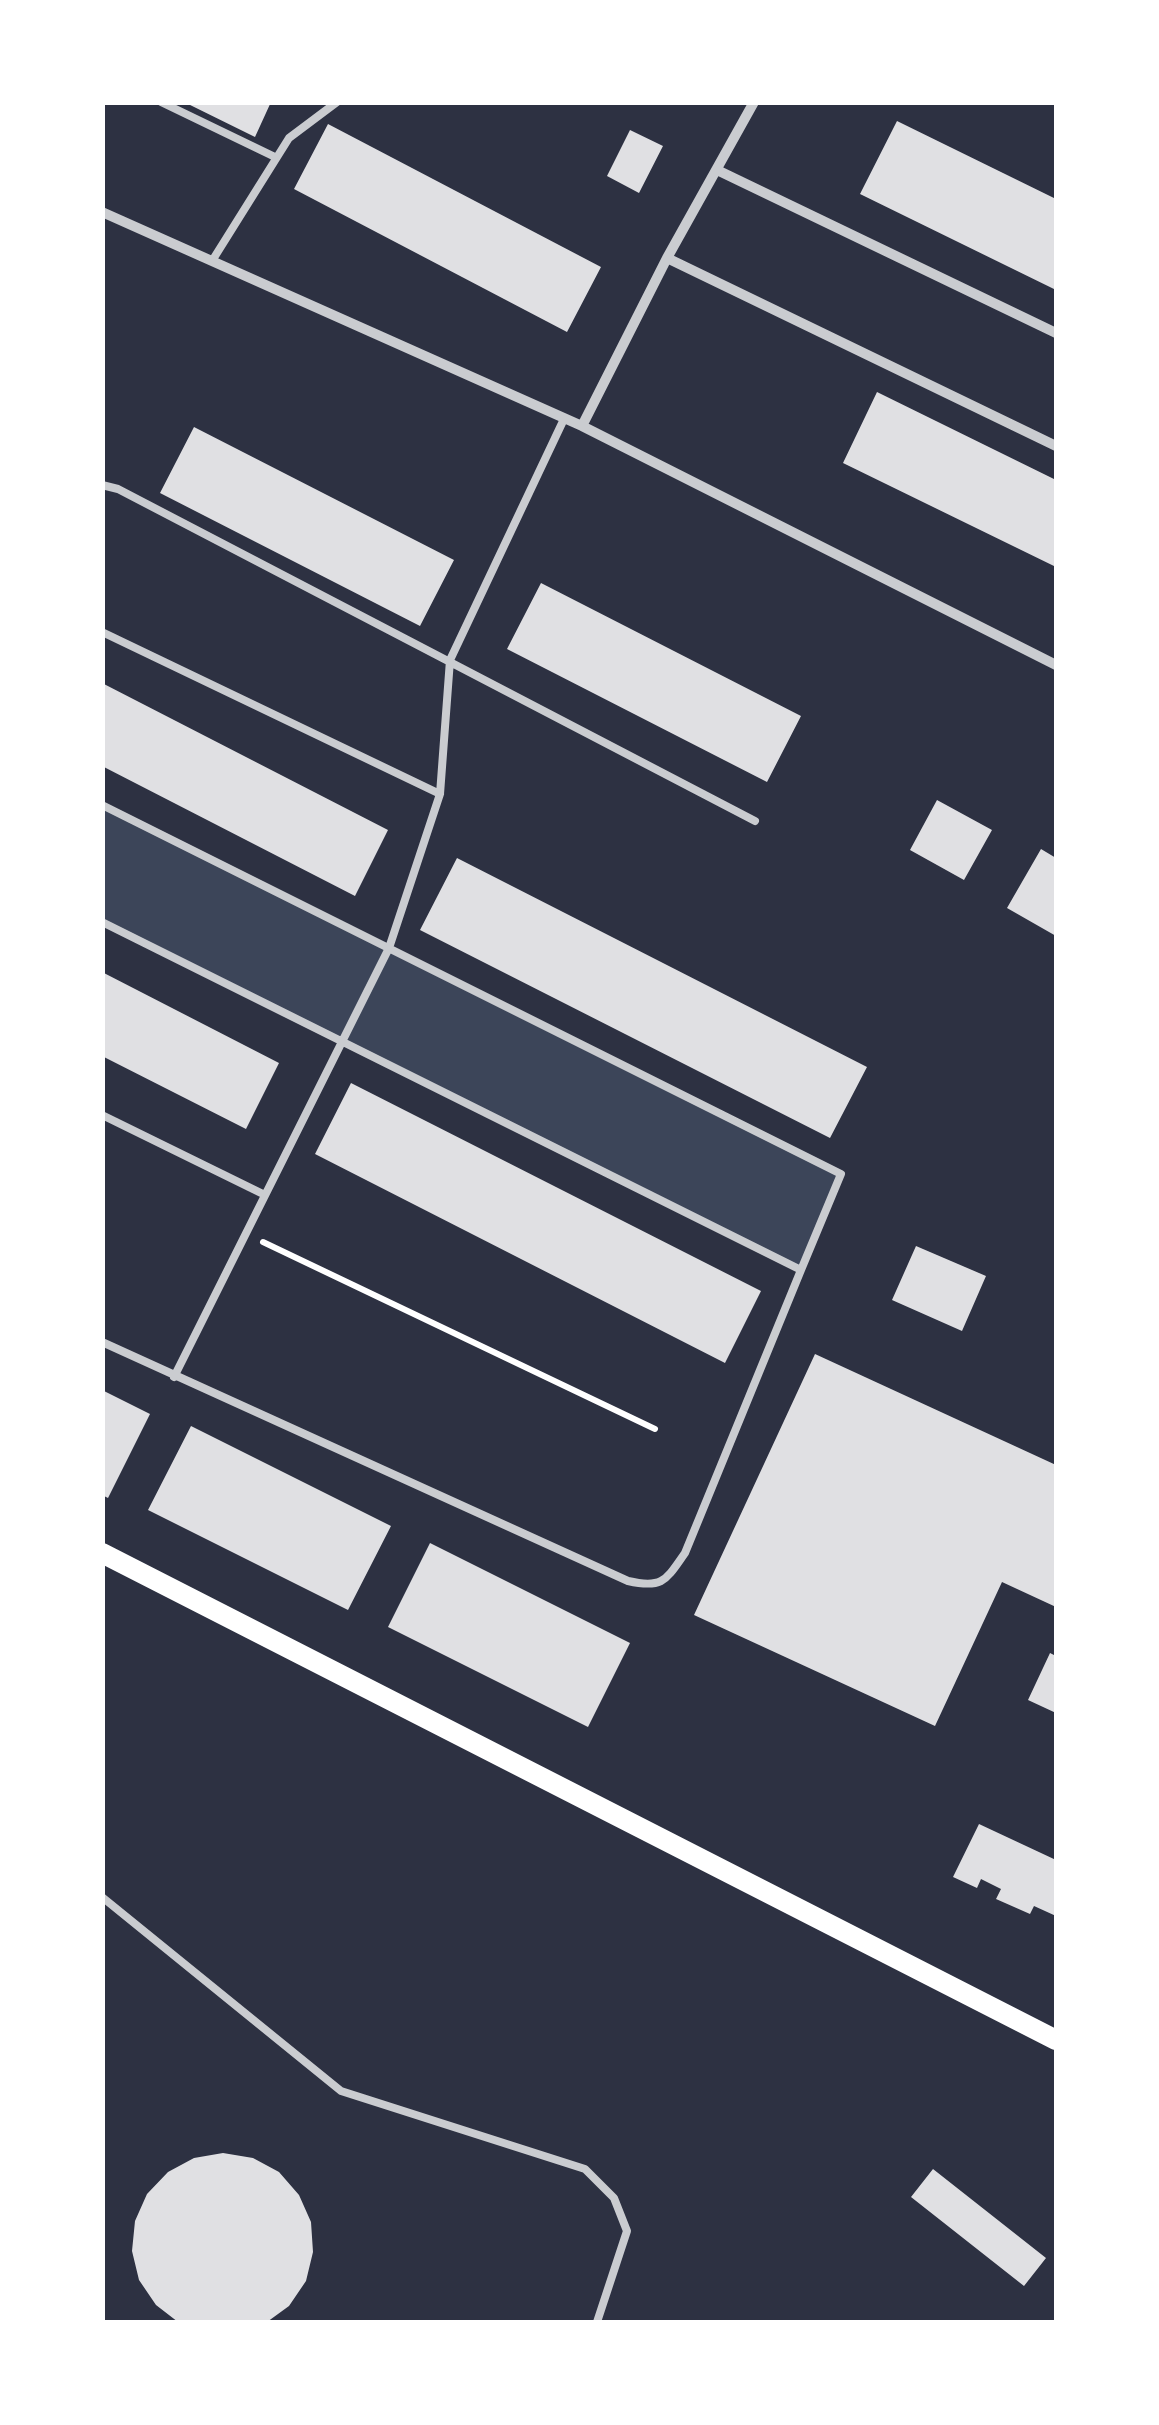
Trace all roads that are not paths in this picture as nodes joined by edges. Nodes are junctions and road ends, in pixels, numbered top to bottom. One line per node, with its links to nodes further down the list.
1 (161, 102): 4 (lane)
2 (337, 102): 4 (lane)
3 (754, 102): 5 (street)
4 (275, 157): 8 (lane)
5 (718, 170): 7 (street); 9 (street)
6 (102, 212): 8 (street)
7 (667, 258): 11 (street); 12 (street)
8 (212, 261): 10 (street)
9 (1056, 333)
10 (564, 419): 11 (street); 15 (lane)
11 (582, 426): 16 (street)
12 (1056, 446)
13 (102, 486): 15 (lane)
14 (102, 632): 17 (lane)
15 (450, 660): 17 (lane); 19 (lane)
16 (1056, 665)
17 (440, 794): 21 (lane)
18 (102, 805): 21 (lane)
19 (755, 821)
20 (102, 922): 22 (lane)
21 (389, 948): 22 (lane); 25 (lane)
22 (341, 1041): 24 (lane); 25 (lane)
23 (102, 1115): 24 (lane)
24 (264, 1194): 27 (lane)
25 (801, 1270): 27 (lane)
26 (102, 1342): 27 (lane)
27 (174, 1376)
28 (102, 1553): 30 (main road)
29 (102, 1897): 31 (lane)
30 (1056, 2040)
31 (597, 2322)

